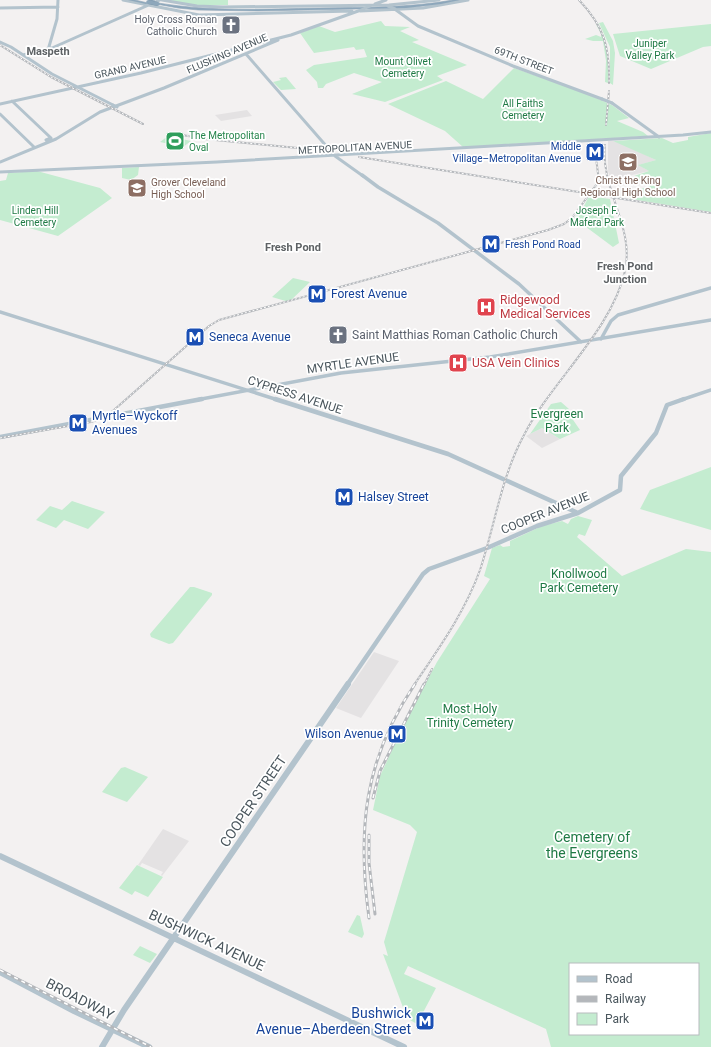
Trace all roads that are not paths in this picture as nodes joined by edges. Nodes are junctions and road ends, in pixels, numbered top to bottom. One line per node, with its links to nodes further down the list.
1 (58, 0): 17 (main road)
2 (125, 0): 11 (highway)
3 (137, 0): 13 (highway, bridge)
4 (143, 0): 13 (highway, bridge)
5 (152, 0): 13 (highway, bridge)
6 (386, 0): 12 (main road, GRAND AVENUE)
7 (439, 0): 16 (main road)
8 (450, 0): 20 (highway)
9 (458, 0): 23 (highway)
10 (468, 0): 21 (main road)
11 (131, 1): 14 (highway)
12 (380, 2): 15 (main road, GRAND AVENUE); 16 (main road, 69TH STREET)
13 (159, 3): 14 (highway, bridge); 14 (main road); 18 (main road); 23 (highway); 23 (highway)
14 (147, 4): 22 (main road); 30 (main road)
15 (371, 6): 16 (main road); 18 (main road); 24 (main road, GRAND AVENUE, bridge)
16 (387, 6): 21 (main road, 69TH STREET, bridge)
17 (58, 7): 19 (main road); 30 (main road)
18 (223, 7): 20 (highway)
19 (0, 8)
20 (276, 9): 23 (highway)
21 (396, 9): 24 (main road); 42 (main road, 69TH STREET, bridge)
22 (173, 10): 23 (highway); 25 (main road)
23 (245, 10)
24 (360, 10): 25 (main road, GRAND AVENUE)
25 (352, 12): 26 (main road, GRAND AVENUE)
26 (291, 35): 29 (main road, GRAND AVENUE); 32 (main road, FLUSHING AVENUE)
27 (270, 40): 29 (main road, GRAND AVENUE)
28 (0, 42): 33 (main road)
29 (262, 42): 35 (main road, GRAND AVENUE)
30 (48, 49): 31 (main road)
31 (37, 52): 33 (main road); 34 (main road)
32 (246, 54): 36 (main road, FLUSHING AVENUE); 45 (main road)
33 (23, 55): 34 (main road)
34 (32, 62): 35 (main road)
35 (77, 87): 37 (main road, GRAND AVENUE); 39 (main road)
36 (154, 91): 39 (main road); 39 (main road); 43 (main road, FLUSHING AVENUE); 44 (main road, FLUSHING AVENUE)
37 (12, 101): 38 (main road, GRAND AVENUE); 43 (main road)
38 (0, 104)
39 (115, 106)
40 (0, 114): 44 (main road)
41 (711, 132): 42 (main road, METROPOLITAN AVENUE)
42 (659, 137): 45 (main road, METROPOLITAN AVENUE)
43 (41, 143): 44 (main road, FLUSHING AVENUE)
44 (35, 146): 46 (main road, FLUSHING AVENUE)
45 (336, 156): 47 (main road, METROPOLITAN AVENUE); 52 (main road)
46 (0, 162)
47 (0, 172)
48 (711, 288): 51 (main road)
49 (0, 312): 53 (main road, CYPRESS AVENUE)
50 (711, 320): 51 (main road, MYRTLE AVENUE)
51 (600, 338): 52 (main road, MYRTLE AVENUE)
52 (581, 342): 53 (main road, MYRTLE AVENUE)
53 (249, 390): 55 (main road, MYRTLE AVENUE); 56 (main road, CYPRESS AVENUE)
54 (711, 390): 56 (main road, COOPER AVENUE)
55 (0, 437)
56 (578, 513): 57 (main road, COOPER AVENUE)
57 (414, 587): 59 (main road, COOPER STREET)
58 (0, 856): 59 (main road, BUSHWICK AVENUE)
59 (174, 938): 61 (main road, COOPER STREET); 64 (main road, BUSHWICK AVENUE)
60 (0, 972): 61 (main road, BROADWAY)
61 (113, 1029): 62 (main road, COOPER STREET); 63 (main road, BROADWAY)
62 (102, 1047)
63 (149, 1047)
64 (404, 1047)

